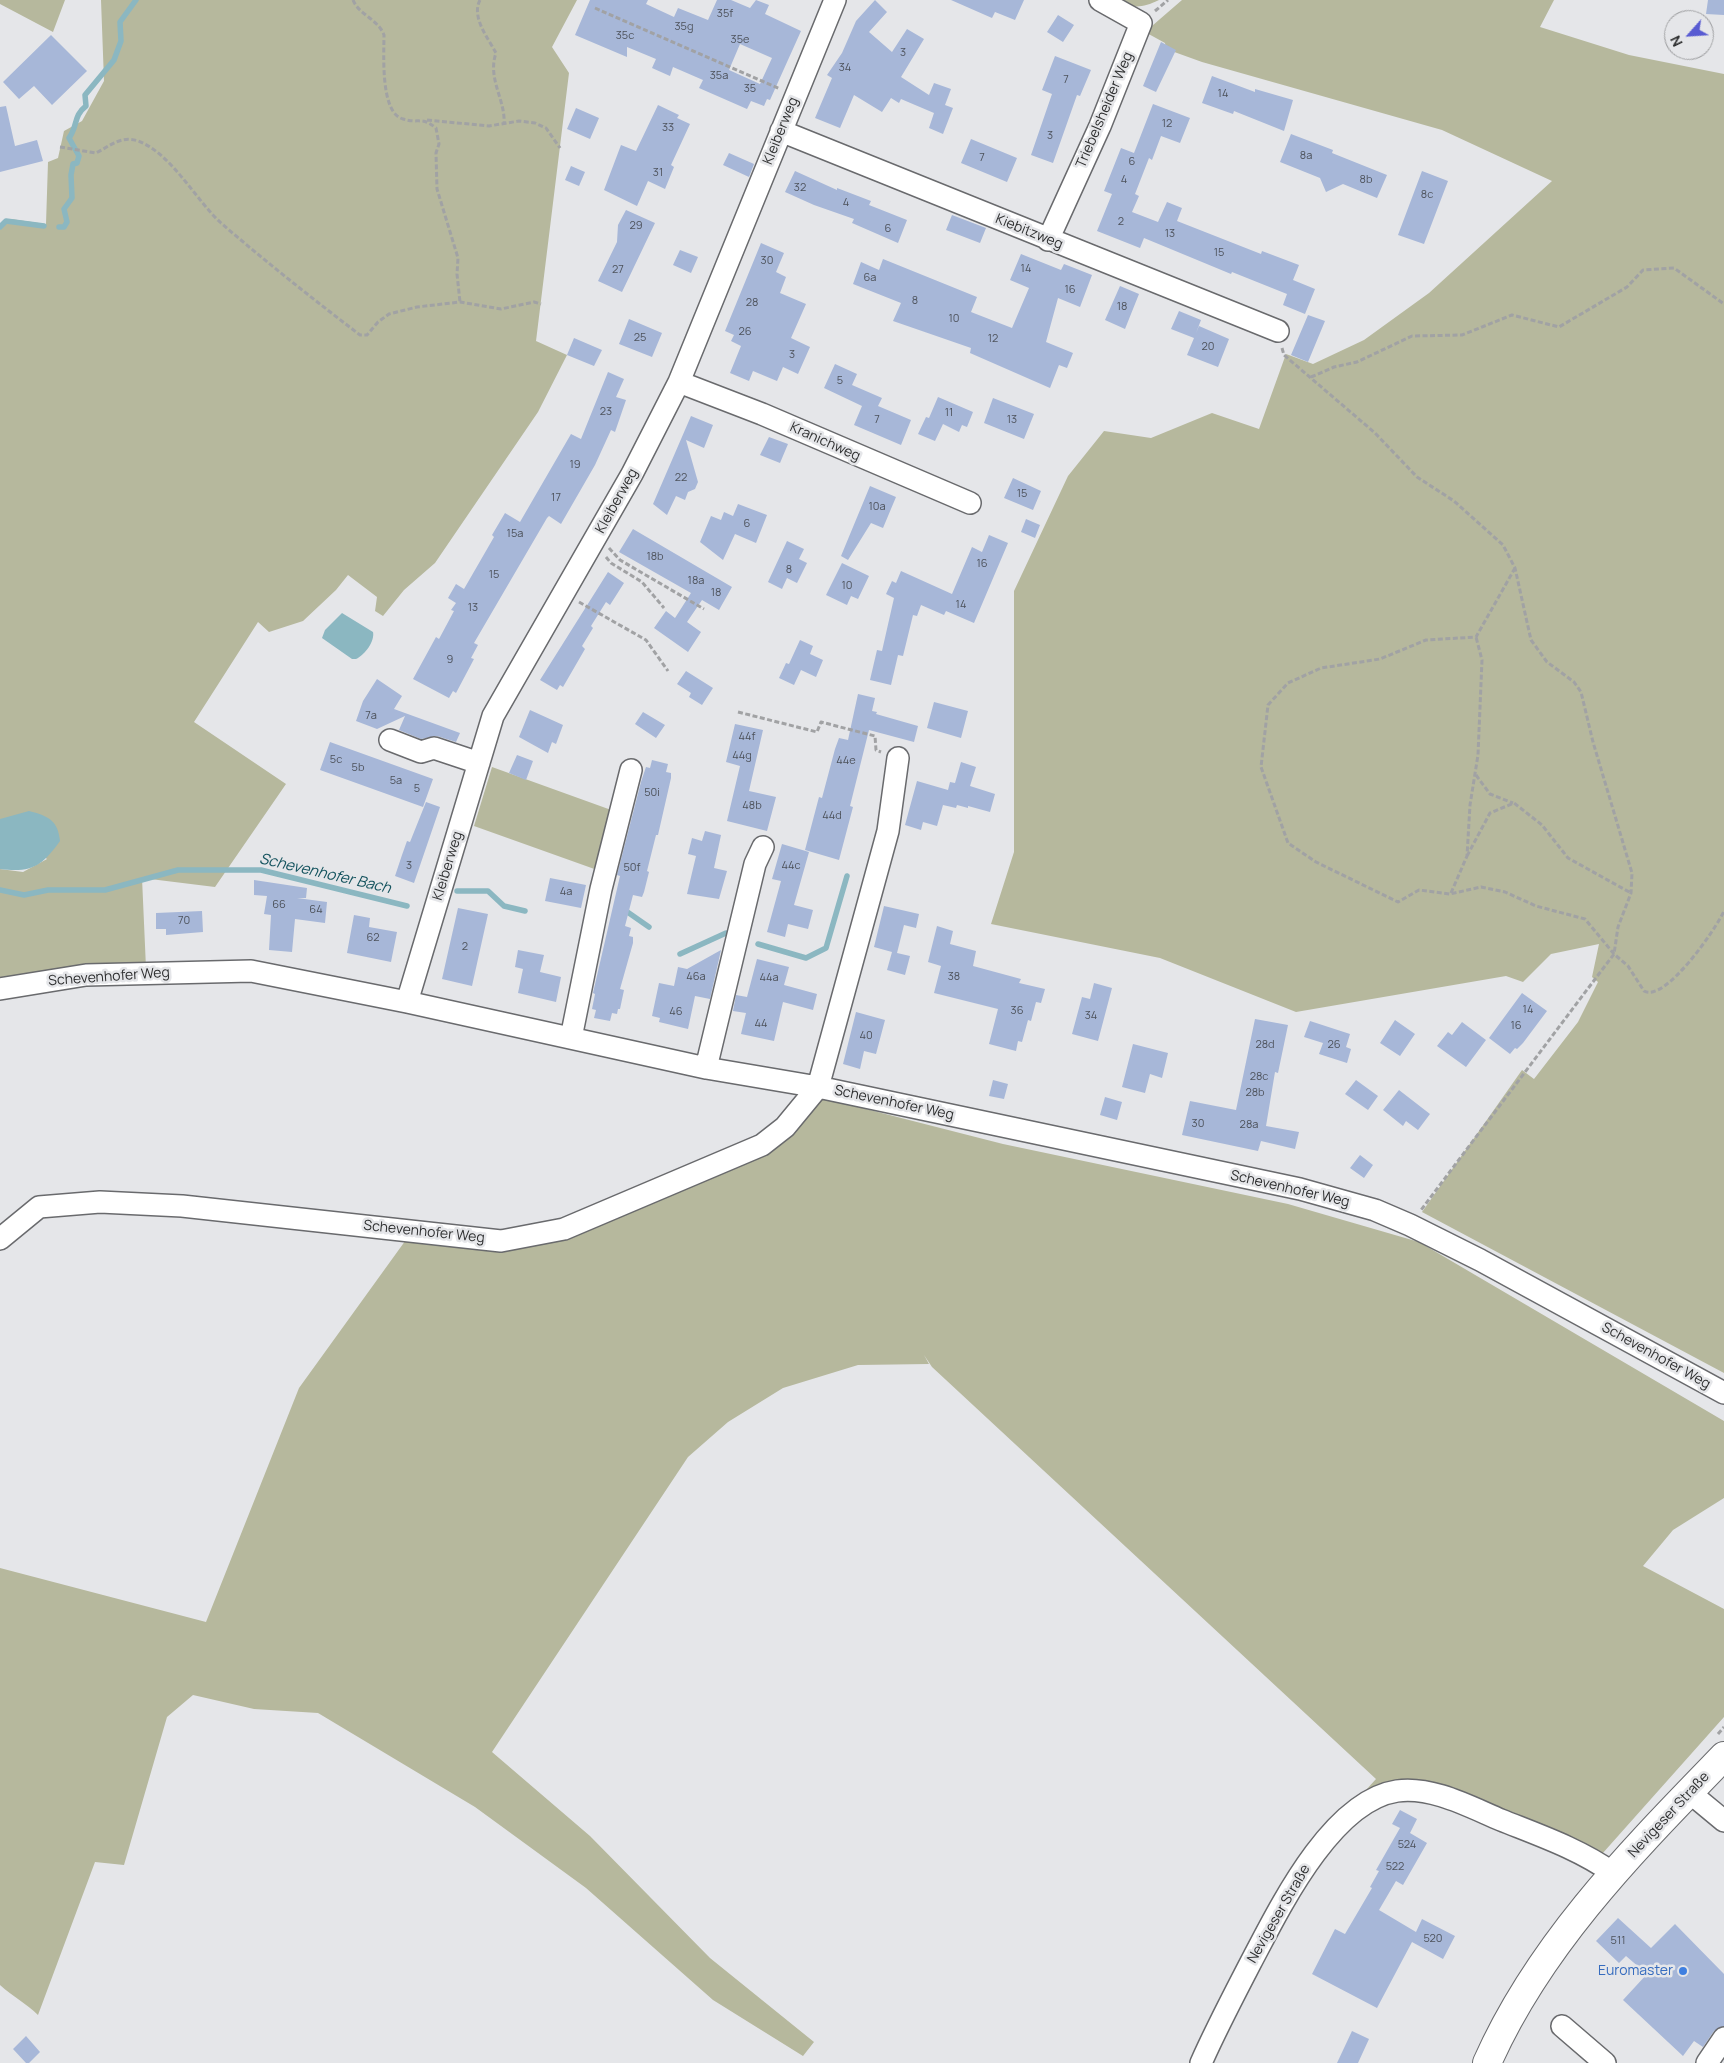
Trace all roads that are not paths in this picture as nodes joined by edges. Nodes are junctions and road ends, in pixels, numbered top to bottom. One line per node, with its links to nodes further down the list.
1 (835, 0): 3 (street, Kleiberweg)
2 (1100, 0): 4 (street, Triebelsheider Weg)
3 (781, 131): 4 (street, Kiebitzweg); 6 (street, Kleiberweg)
4 (1048, 240): 5 (street, Kiebitzweg)
5 (1278, 331)
6 (679, 382): 7 (street, Kranichweg); 10 (street, Kleiberweg)
7 (970, 502)
8 (390, 740): 10 (street)
9 (898, 758): 17 (street, Schevenhofer Weg)
10 (479, 763): 14 (street, Kleiberweg)
11 (631, 770): 15 (street)
12 (763, 847): 16 (street)
13 (0, 989): 14 (street, Schevenhofer Weg)
14 (406, 1002): 15 (street, Schevenhofer Weg)
15 (571, 1038): 16 (street, Schevenhofer Weg)
16 (706, 1068): 17 (street, Schevenhofer Weg)
17 (818, 1087): 18 (street, Schevenhofer Weg); 19 (street, Schevenhofer Weg)
18 (0, 1239)
19 (1724, 1393)
20 (1724, 1756): 21 (main road, Nevigeser Straße)
21 (1689, 1792): 22 (street); 23 (main road, Nevigeser Straße)
22 (1724, 1821)
23 (1613, 1873): 26 (street, Nevigeser Straße); 27 (main road, Nevigeser Straße)
24 (1562, 2026): 28 (street)
25 (1724, 2038): 29 (street)
26 (1201, 2063)
27 (1487, 2063)
28 (1605, 2063)
29 (1707, 2063)

